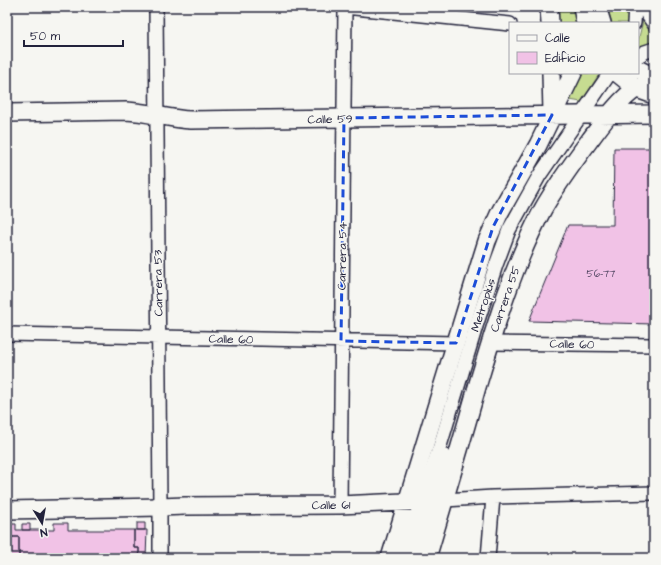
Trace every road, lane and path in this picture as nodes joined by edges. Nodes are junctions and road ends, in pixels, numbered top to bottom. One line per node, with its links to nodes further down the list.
1 (156, 7): 29 (street, Carrera 53)
2 (345, 7): 13 (street); 32 (street, Carrera 54)
3 (549, 7): 8 (main road)
4 (582, 7): 9 (main road)
5 (596, 7): 10 (main road); 11 (main road)
6 (635, 7): 12 (street)
7 (644, 7): 14 (street)
8 (550, 22)
9 (586, 22)
10 (591, 22)
11 (602, 22)
12 (634, 22)
13 (509, 24)
14 (654, 24)
15 (654, 49): 16 (street)
16 (639, 55)
17 (639, 70): 22 (main road)
18 (551, 74): 31 (main road)
19 (573, 74): 31 (main road, Carrera 55)
20 (615, 74): 30 (street, Metroplús)
21 (617, 74): 24 (main road)
22 (654, 77)
23 (654, 82): 24 (main road, Carrera 55)
24 (637, 89): 25 (main road); 27 (main road, Carrera 55)
25 (654, 95)
26 (7, 113): 29 (main road, Calle 59)
27 (610, 114): 28 (main road, Calle 59); 30 (main road, Calle 59); 37 (main road, Carrera 55)
28 (654, 114)
29 (157, 115): 32 (main road, Calle 59); 34 (street, Carrera 53)
30 (585, 115): 31 (main road, Calle 59); 41 (street, Metroplús)
31 (552, 116): 32 (main road, Calle 59); 36 (main road, Carrera 55)
32 (344, 118): 35 (street, Carrera 54)
33 (7, 334): 34 (street, Calle 60)
34 (159, 337): 35 (street, Calle 60); 43 (street, Carrera 53)
35 (341, 341): 36 (street, Calle 60); 42 (street, Carrera 54)
36 (456, 343): 41 (main road, Carrera 55)
37 (490, 343): 38 (street, Calle 60); 41 (main road, Carrera 55)
38 (654, 345)
39 (654, 493): 40 (street, Calle 61)
40 (493, 497): 41 (street, Calle 61); 50 (street)
41 (426, 501): 42 (main road, Calle 61); 46 (main road, Carrera 55); 47 (street, Metroplús); 48 (street, Metroplús); 49 (main road, Carrera 55)
42 (340, 505): 43 (main road, Calle 61)
43 (160, 508): 44 (main road, Calle 61); 45 (street, Carrera 53)
44 (7, 510)
45 (160, 558)
46 (390, 558)
47 (402, 558)
48 (415, 558)
49 (427, 558)
50 (488, 558)

